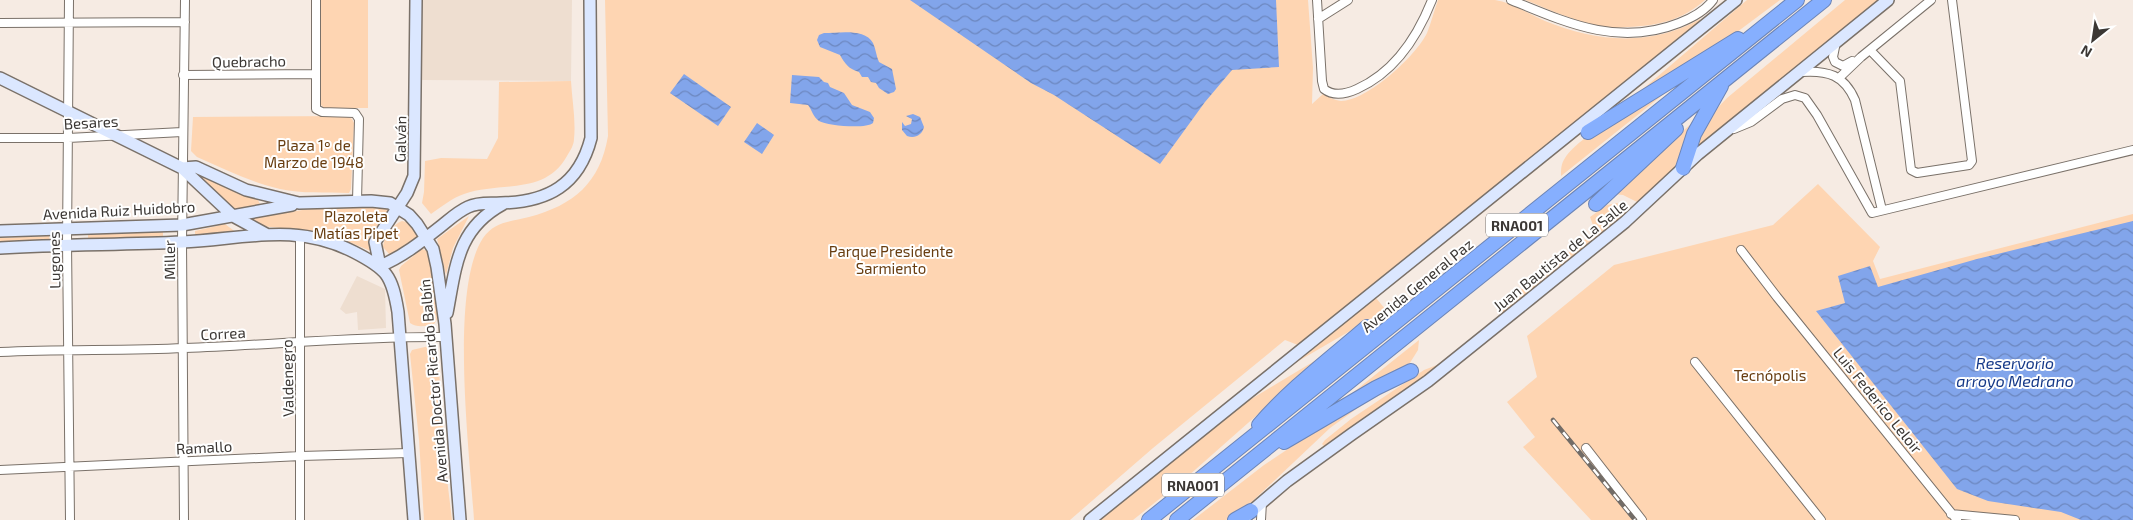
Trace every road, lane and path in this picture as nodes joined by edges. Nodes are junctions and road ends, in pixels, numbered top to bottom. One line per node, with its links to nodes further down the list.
1 (69, 0): 20 (street, Lugones)
2 (185, 0): 21 (street, Miller)
3 (316, 0): 27 (street)
4 (416, 0): 46 (main road, Galván)
5 (590, 0): 44 (main road)
6 (1317, 0): 19 (street)
7 (1348, 0): 19 (street)
8 (1432, 0): 19 (street)
9 (1512, 0): 16 (street)
10 (1736, 0): 17 (main road, Avenida General Paz)
11 (1797, 0): 18 (highway, Avenida General Paz / RNA001)
12 (1824, 0): 31 (highway, RNA001)
13 (1888, 0): 23 (main road, Juan Bautista de La Salle)
14 (1931, 0): 24 (street)
15 (1952, 0): 24 (street)
16 (1713, 1): 17 (street)
17 (1720, 13): 85 (main road, Avenida General Paz)
18 (1777, 16): 34 (highway); 71 (highway, Avenida General Paz / RNA001)
19 (1318, 19)
20 (69, 22): 21 (street); 22 (street); 32 (street, Lugones)
21 (185, 22): 28 (street, Miller)
22 (0, 23)
23 (1836, 42): 25 (street); 26 (main road, Juan Bautista de La Salle)
24 (1870, 50): 25 (street)
25 (1861, 57): 30 (street)
26 (1799, 72): 30 (street); 35 (main road, Juan Bautista de La Salle)
27 (316, 74): 28 (street, Quebracho); 42 (street)
28 (184, 75): 33 (street, Miller)
29 (0, 78): 32 (main road, Avenida Doctor Ricardo Balbín)
30 (1839, 78): 47 (street)
31 (1726, 79): 41 (highway); 45 (highway); 74 (highway, RNA001)
32 (68, 111): 36 (main road, Avenida Doctor Ricardo Balbín); 38 (street, Lugones)
33 (182, 132): 36 (street, Besares); 40 (street, Miller)
34 (1588, 132)
35 (1725, 132): 41 (main road, Juan Bautista de La Salle); 47 (street)
36 (117, 135): 38 (street, Besares); 40 (main road, Avenida Doctor Ricardo Balbín)
37 (0, 138): 38 (street, Besares)
38 (68, 138): 50 (street, Lugones)
39 (2133, 150): 47 (street)
40 (182, 168): 43 (main road, Avenida Doctor Ricardo Balbín); 48 (main road, Avenida Doctor Ricardo Balbín); 49 (street, Miller)
41 (1683, 168): 78 (main road, Juan Bautista de La Salle)
42 (356, 201): 43 (main road, Avenida Doctor Ricardo Balbín); 46 (main road, Avenida Doctor Ricardo Balbín)
43 (298, 204): 48 (main road, Avenida Ruiz Huidobro)
44 (503, 204): 54 (main road); 60 (main road)
45 (1596, 204)
46 (398, 208): 54 (main road, Avenida Doctor Ricardo Balbín); 59 (main road, Galván)
47 (1882, 210)
48 (233, 216): 49 (main road, Avenida Ruiz Huidobro); 52 (main road, Avenida Doctor Ricardo Balbín)
49 (182, 226): 50 (main road, Avenida Ruiz Huidobro); 55 (street, Miller)
50 (67, 228): 51 (main road, Avenida Ruiz Huidobro); 56 (street, Lugones)
51 (0, 231)
52 (266, 234): 53 (main road, Avenida Ruiz Huidobro); 55 (main road, Avenida Ruiz Huidobro)
53 (300, 235): 59 (main road); 64 (street, Valdenegro)
54 (427, 237): 59 (main road); 60 (main road, Avenida Doctor Ricardo Balbín)
55 (182, 242): 56 (main road, Avenida Ruiz Huidobro); 65 (street, Miller)
56 (67, 243): 57 (main road, Avenida Ruiz Huidobro); 66 (street, Lugones)
57 (0, 248)
58 (1741, 250): 79 (street, Luis Federico Leloir)
59 (380, 266): 62 (main road, Avenida Doctor Ricardo Balbín)
60 (445, 324): 63 (main road, Avenida Doctor Ricardo Balbín)
61 (1367, 327): 71 (highway)
62 (400, 337): 63 (street, Correa); 64 (street, Correa); 72 (main road, Avenida Doctor Ricardo Balbín)
63 (446, 337): 84 (main road, Avenida Doctor Ricardo Balbín)
64 (300, 342): 65 (street, Correa); 73 (street, Valdenegro)
65 (184, 348): 66 (street, Correa); 75 (street, Miller)
66 (69, 349): 67 (street, Correa); 76 (street, Lugones)
67 (0, 352)
68 (1695, 362): 90 (street)
69 (1411, 371): 74 (highway)
70 (1586, 448): 89 (street)
71 (1237, 450): 86 (highway, Avenida General Paz / RNA001)
72 (409, 453): 73 (street, Ramallo); 83 (main road, Avenida Doctor Ricardo Balbín)
73 (301, 456): 75 (street, Ramallo); 82 (street, Valdenegro)
74 (1253, 459): 87 (highway, RNA001)
75 (184, 462): 76 (street, Ramallo); 81 (street, Miller)
76 (70, 467): 77 (street, Ramallo); 80 (street, Lugones)
77 (0, 470)
78 (1251, 517): 88 (highway)
79 (1954, 517): 91 (street)
80 (70, 520)
81 (184, 520)
82 (300, 520)
83 (414, 520)
84 (460, 520)
85 (1090, 520)
86 (1149, 520)
87 (1177, 520)
88 (1235, 520)
89 (1642, 520)
90 (1821, 520)
91 (2015, 520)

